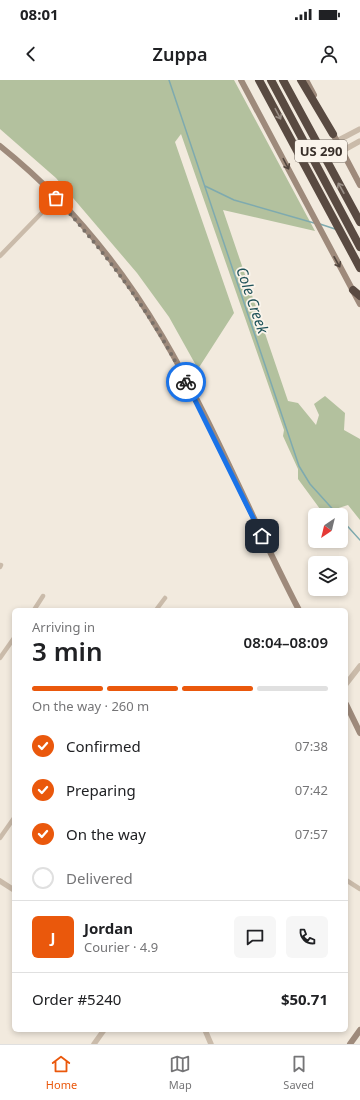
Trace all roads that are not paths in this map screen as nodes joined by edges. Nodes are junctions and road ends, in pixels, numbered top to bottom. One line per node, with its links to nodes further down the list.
1 (241, 80): 18 (main road, one-way to 18)
2 (259, 80): 17 (highway, US 290, one-way to 17)
3 (271, 80): 15 (highway)
4 (283, 80): 14 (highway, US 290, one-way to 4)
5 (301, 80): 8 (highway)
6 (306, 80): 8 (main road)
7 (360, 129): 8 (street)
8 (335, 138): 11 (main road)
9 (360, 141): 11 (street)
10 (0, 146): 13 (main road)
11 (342, 151): 12 (main road)
12 (360, 185)
13 (56, 198): 16 (street); 25 (main road)
14 (360, 222)
15 (360, 246)
16 (0, 256)
17 (360, 268)
18 (352, 290): 19 (highway); 20 (main road)
19 (360, 296)
20 (360, 304)
21 (43, 596): 23 (street)
22 (165, 598): 24 (street)
23 (35, 608)
24 (158, 608)
25 (298, 608)
26 (12, 641): 27 (street)
27 (0, 658)
28 (360, 666): 29 (street)
29 (348, 681)
30 (348, 708): 31 (main road)
31 (360, 733)
32 (12, 821): 33 (street)
33 (0, 838)
34 (0, 881): 36 (street)
35 (348, 881): 37 (street)
36 (12, 889)
37 (360, 889)
38 (360, 1030): 43 (main road)
39 (103, 1032): 41 (street)
40 (206, 1032): 42 (street)
41 (94, 1044)
42 (210, 1044)
43 (350, 1044)

